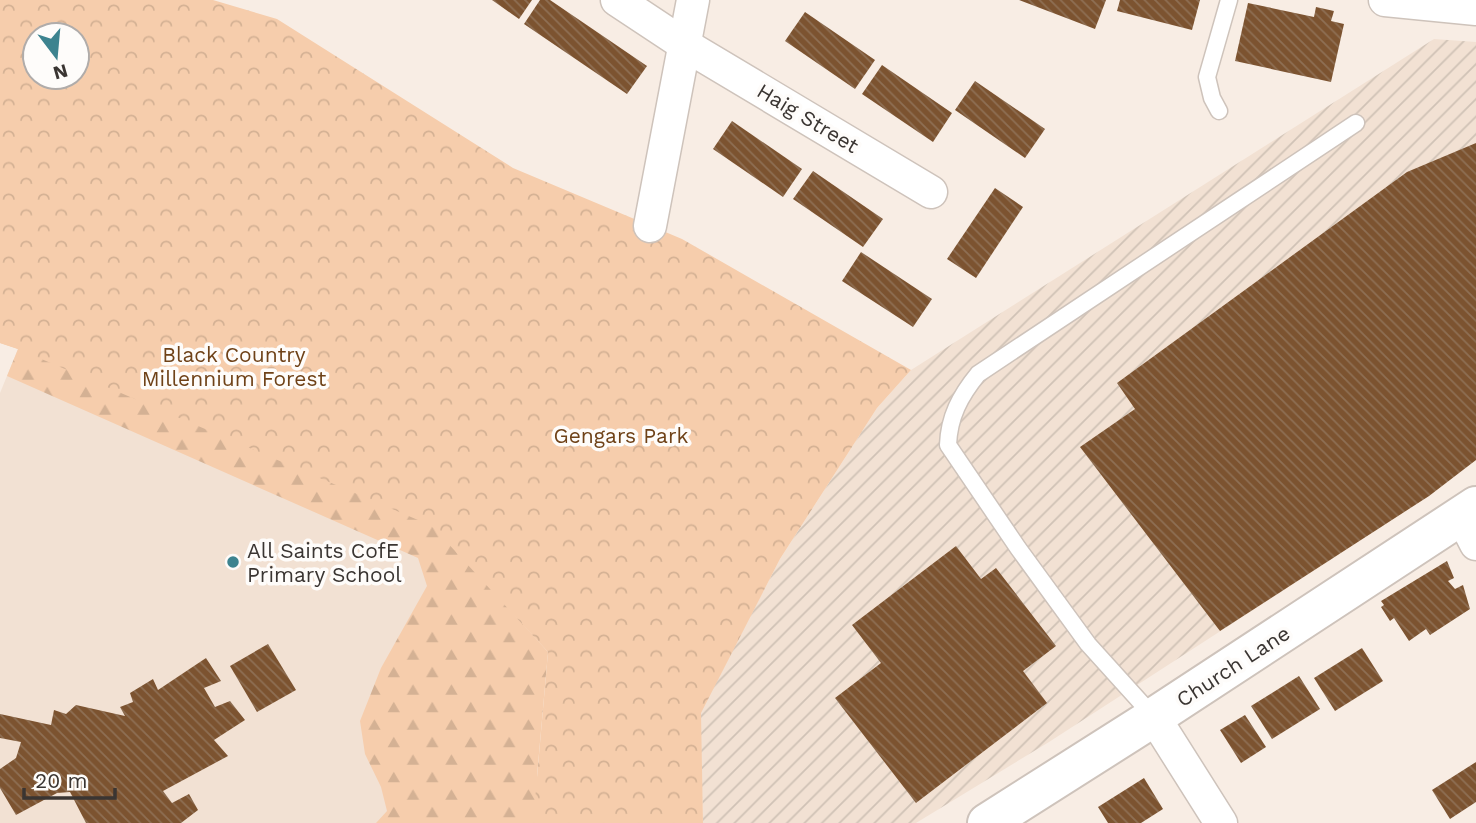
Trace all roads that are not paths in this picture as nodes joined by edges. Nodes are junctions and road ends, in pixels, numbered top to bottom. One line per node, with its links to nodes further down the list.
1 (617, 0): 6 (street, Haig Street)
2 (694, 0): 6 (street)
3 (1229, 0): 7 (lane)
4 (1385, 0): 5 (street)
5 (1476, 9)
6 (685, 45): 9 (street, Haig Street); 10 (street)
7 (1219, 111)
8 (1356, 123): 12 (lane)
9 (931, 192)
10 (650, 226)
11 (1471, 522): 12 (main road, Church Lane)
12 (1154, 717): 13 (main road, Church Lane); 14 (street)
13 (987, 823)
14 (1221, 823)

